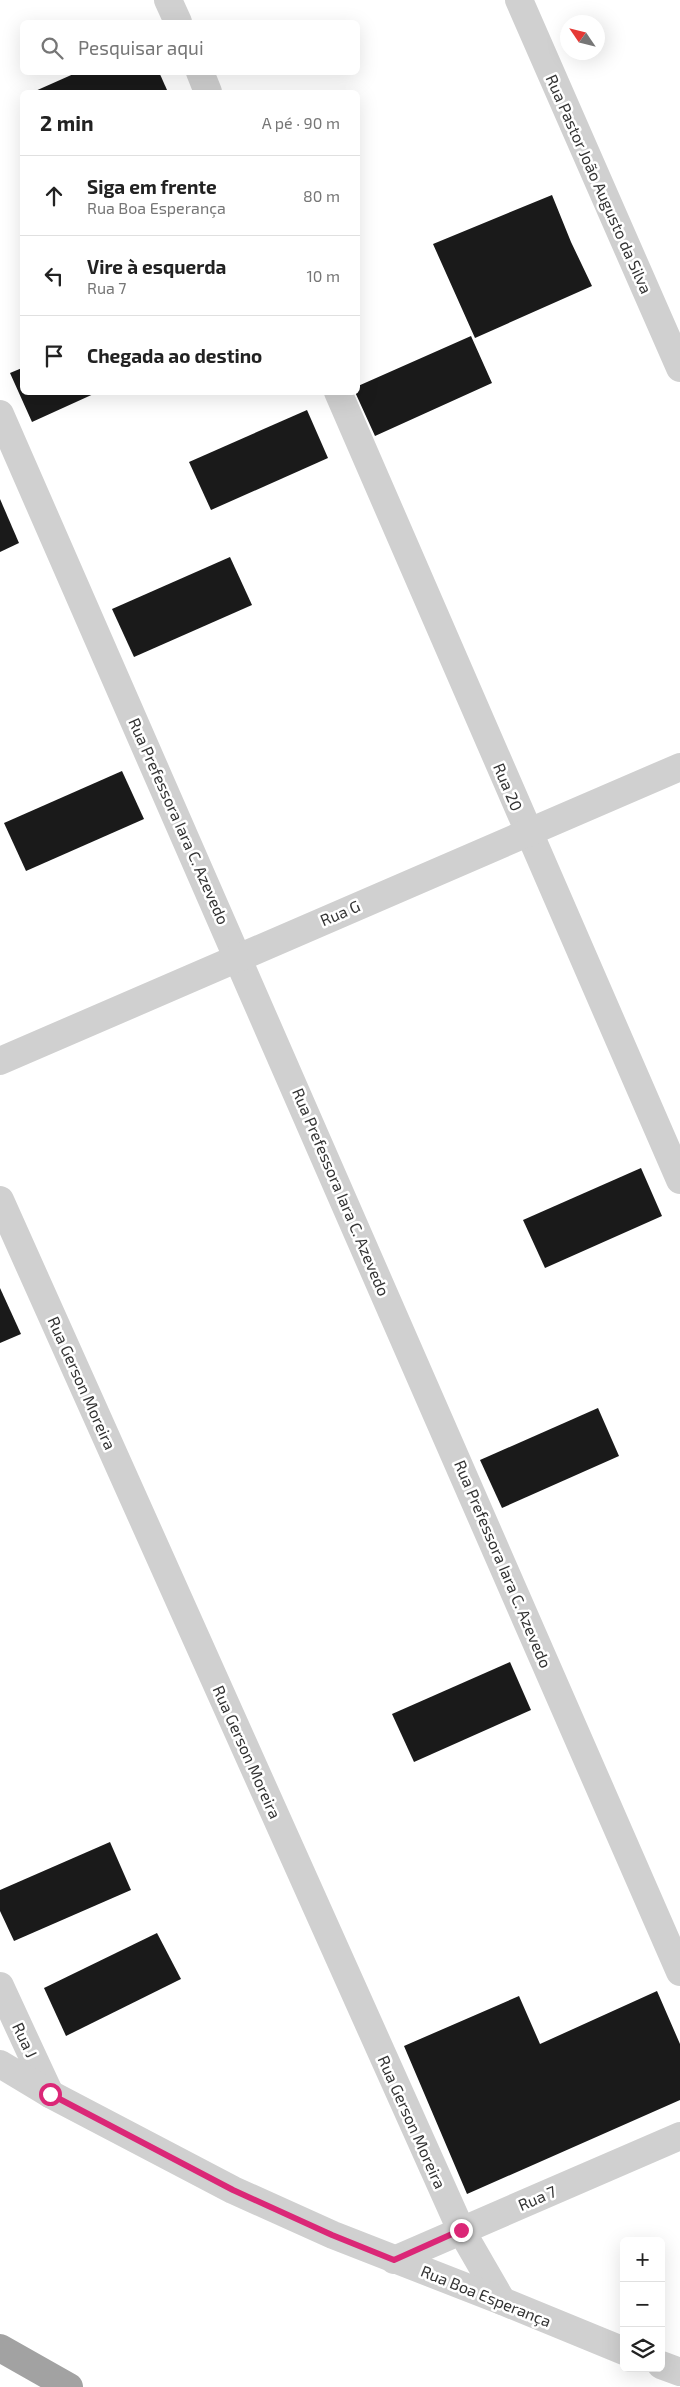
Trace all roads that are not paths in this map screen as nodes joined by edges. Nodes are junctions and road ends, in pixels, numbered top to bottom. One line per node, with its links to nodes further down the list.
1 (168, 0): 3 (street)
2 (518, 0): 6 (street, Rua Pastor João Augusto da Silva)
3 (177, 20)
4 (201, 75): 5 (street)
5 (207, 90)
6 (680, 368)
7 (339, 395): 10 (street, Rua 20)
8 (0, 414): 11 (street, Rua Prefessora Iara C. Azevedo)
9 (680, 767): 10 (street, Rua G)
10 (528, 834): 11 (street, Rua G); 13 (street, Rua 20)
11 (239, 956): 12 (street, Rua G); 15 (street, Rua Prefessora Iara C. Azevedo)
12 (0, 1060)
13 (680, 1180)
14 (0, 1200): 20 (street, Rua Gerson Moreira)
15 (680, 1972)
16 (0, 1986): 18 (street, Rua J)
17 (0, 2064): 18 (street, Rua Boa Esperança)
18 (50, 2094): 21 (street, Rua Boa Esperança)
19 (680, 2136): 20 (street, Rua 7)
20 (461, 2230): 21 (street, Rua 7); 22 (street, Rua Gerson Moreira)
21 (394, 2260): 22 (street, Rua Boa Esperança)
22 (502, 2301): 24 (street, Rua Boa Esperança)
23 (0, 2348): 27 (highway)
24 (620, 2349)
25 (665, 2366): 26 (street)
26 (680, 2372)
27 (69, 2387)

